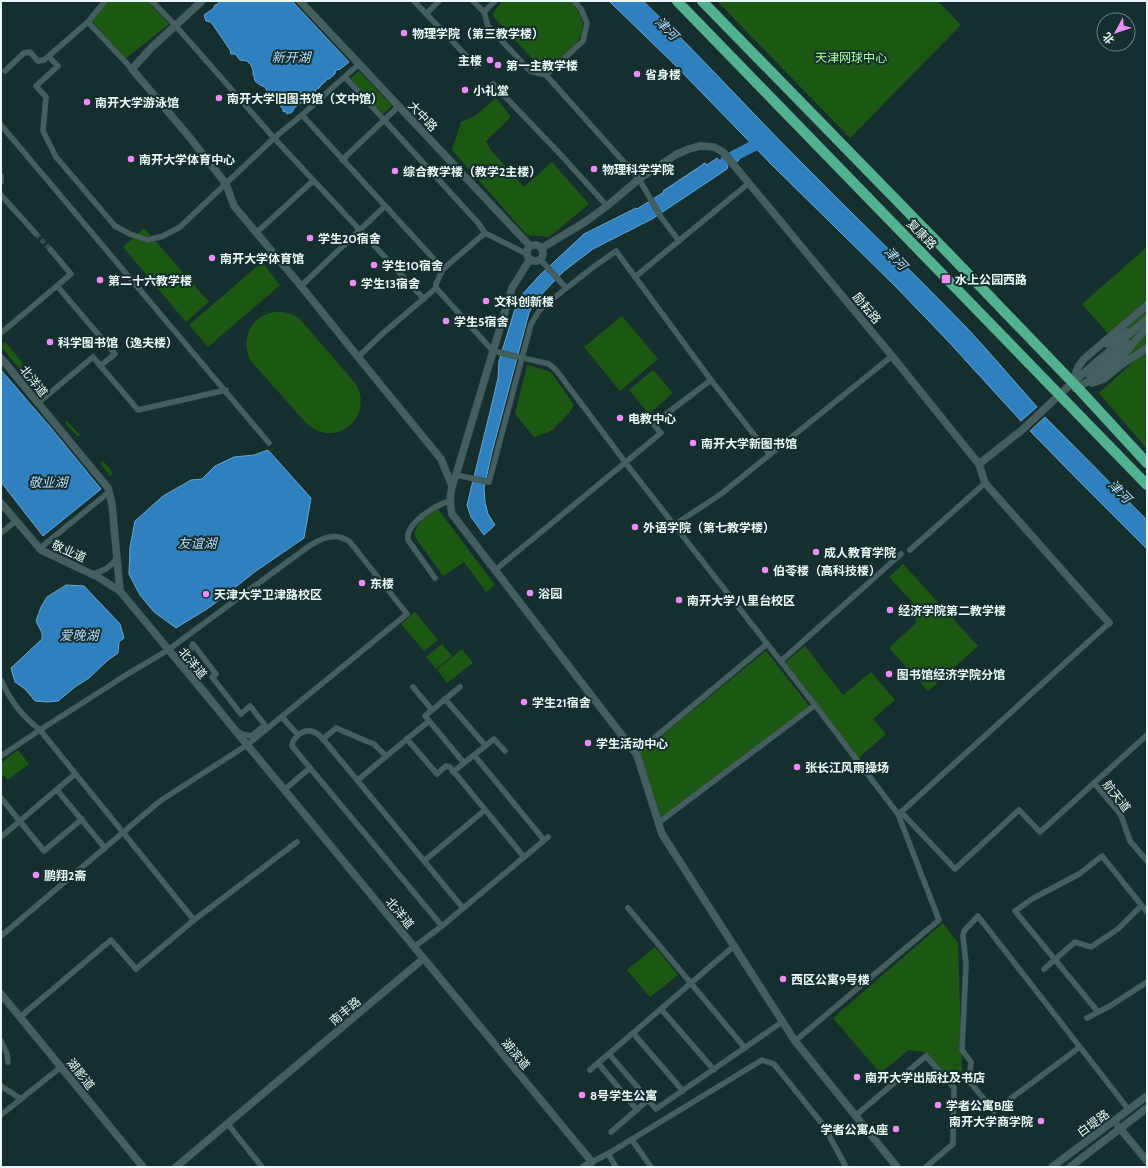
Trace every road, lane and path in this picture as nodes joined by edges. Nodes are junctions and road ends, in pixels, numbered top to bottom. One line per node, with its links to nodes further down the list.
1 (105, 1): 14 (street)
2 (152, 1): 15 (street)
3 (202, 1): 15 (street)
4 (300, 1): 17 (street, 大中路)
5 (414, 1): 13 (street)
6 (439, 1): 13 (street)
7 (473, 1): 12 (street)
8 (495, 1): 12 (street)
9 (574, 1): 21 (street)
10 (677, 1): 69 (highway, 复康路)
11 (702, 1): 67 (highway, 复康路)
12 (484, 12): 21 (street)
13 (426, 14): 18 (street)
14 (88, 22): 16 (street); 19 (street)
15 (175, 25): 19 (street); 28 (street)
16 (49, 57): 20 (street); 35 (street)
17 (359, 64): 22 (street); 24 (street, 大中路)
18 (476, 66)
19 (132, 69): 35 (street)
20 (5, 71)
21 (546, 75): 31 (street)
22 (345, 77): 25 (street); 26 (street)
23 (493, 84): 38 (street)
24 (399, 106): 26 (street); 46 (street, 大中路)
25 (302, 115): 28 (street); 29 (street)
26 (385, 120): 29 (street); 41 (street)
27 (1, 125): 68 (street)
28 (274, 138): 32 (street); 35 (street)
29 (342, 160): 37 (street)
30 (1, 176): 33 (street)
31 (639, 179): 34 (street, 励耘路); 38 (street); 43 (street)
32 (314, 181): 39 (street); 40 (street)
33 (1, 182)
34 (749, 183): 43 (street); 61 (street, 励耘路)
35 (226, 184): 40 (street)
36 (1, 195): 42 (street)
37 (385, 206): 39 (street); 48 (street)
38 (607, 206): 44 (street)
39 (359, 230): 51 (street); 54 (street)
40 (256, 232): 51 (street)
41 (485, 233): 46 (street); 48 (street)
42 (36, 234)
43 (679, 241): 49 (street)
44 (542, 248): 46 (street); 47 (street)
45 (50, 249): 50 (street)
46 (529, 253): 47 (street); 60 (street)
47 (540, 259): 53 (street)
48 (443, 269): 52 (street)
49 (635, 277): 53 (street); 66 (street)
50 (57, 286): 58 (street); 65 (street)
51 (301, 286): 62 (street)
52 (436, 288): 54 (street); 60 (street)
53 (566, 288): 63 (street)
54 (424, 299): 62 (street)
55 (1147, 305): 67 (street)
56 (1147, 319): 57 (street)
57 (1143, 328): 67 (street); 67 (street)
58 (1, 332)
59 (1147, 348): 67 (street)
60 (493, 351): 63 (street); 76 (street)
61 (892, 356): 72 (street); 75 (street, 励耘路)
62 (358, 357): 79 (street)
63 (524, 357): 73 (street); 76 (street)
64 (1, 358): 70 (street, 北洋道)
65 (100, 366): 68 (street); 70 (street)
66 (711, 380): 72 (street); 73 (street)
67 (1075, 385): 69 (street); 74 (highway, 复康路)
68 (226, 390): 71 (street)
69 (1060, 395): 75 (street); 78 (highway, 复康路)
70 (38, 403): 80 (street, 北洋道)
71 (269, 442)
72 (770, 454): 84 (street)
73 (625, 462): 84 (street); 90 (street)
74 (1147, 463)
75 (979, 464): 77 (street)
76 (456, 475): 79 (street)
77 (985, 483): 87 (street); 94 (street)
78 (1147, 485)
79 (452, 486): 81 (street)
80 (109, 492): 86 (street); 89 (street, 北洋道)
81 (450, 501): 90 (street); 92 (street)
82 (1, 503): 83 (street, 敬业道)
83 (16, 521): 85 (street); 86 (street, 敬业道)
84 (674, 525): 95 (street)
85 (1, 533)
86 (39, 549): 91 (street, 敬业道)
87 (910, 550)
88 (901, 554): 97 (street)
89 (116, 558): 91 (street); 93 (street, 北洋道)
90 (495, 570): 115 (street)
91 (92, 574): 93 (street, 敬业道)
92 (435, 578)
93 (120, 591): 96 (street, 北洋道)
94 (1109, 623): 129 (street)
95 (767, 644): 97 (street); 115 (street)
96 (168, 650): 104 (street); 106 (street); 113 (street, 北洋道)
97 (781, 661): 102 (street)
98 (1, 680): 106 (street)
99 (413, 687): 103 (street)
100 (460, 687): 101 (street)
101 (445, 699): 103 (street); 112 (street)
102 (815, 705): 129 (street); 132 (street)
103 (432, 710): 105 (street)
104 (282, 717): 108 (street); 113 (street)
105 (429, 721): 111 (street); 119 (street)
106 (40, 730): 117 (street); 122 (street)
107 (242, 734): 107 (street)
108 (298, 735): 110 (street); 120 (street)
109 (1147, 735): 124 (street)
110 (323, 739): 118 (street); 138 (street)
111 (407, 739): 118 (street); 121 (street)
112 (485, 745): 114 (street); 116 (street)
113 (247, 746): 126 (street, 北洋道); 133 (street)
114 (505, 751)
115 (636, 753): 132 (street)
116 (474, 755): 119 (street); 137 (street)
117 (1, 756)
118 (386, 756): 123 (street)
119 (464, 763): 121 (street)
120 (310, 768): 126 (street); 145 (street)
121 (454, 772): 128 (street)
122 (75, 774): 125 (street); 133 (street)
123 (358, 779)
124 (1094, 783): 129 (street); 139 (street, 航天道)
125 (57, 790): 130 (street); 131 (street)
126 (284, 790): 148 (street, 北洋道)
127 (1, 798): 131 (street)
128 (485, 810): 137 (street); 138 (street)
129 (900, 813): 162 (street)
130 (82, 820): 131 (street); 136 (street)
131 (20, 821): 134 (street)
132 (658, 823): 147 (street)
133 (123, 832): 136 (street); 144 (street)
134 (1, 837)
135 (298, 842): 144 (street)
136 (105, 848): 146 (street)
137 (524, 857): 141 (street)
138 (424, 861): 141 (street)
139 (1147, 861)
140 (1142, 906): 143 (street); 150 (street); 150 (street)
141 (463, 908): 145 (street)
142 (628, 908): 153 (street)
143 (1147, 912)
144 (194, 920): 157 (street)
145 (442, 926): 148 (street)
146 (1, 936)
147 (734, 946): 153 (street); 159 (street)
148 (414, 947): 149 (street, 北洋道)
149 (423, 959): 182 (street, 南丰路); 188 (street, 湖滨道)
150 (1055, 959): 151 (street); 156 (street)
151 (1044, 969)
152 (1147, 982): 156 (street)
153 (690, 984): 155 (street); 164 (street)
154 (1, 994): 157 (street, 湖影道)
155 (661, 1009): 160 (street); 170 (street)
156 (1098, 1012): 158 (street)
157 (20, 1017): 168 (street, 湖影道)
158 (1087, 1018)
159 (782, 1022): 162 (street); 164 (street)
160 (633, 1033): 165 (street); 172 (street)
161 (1, 1041): 166 (street)
162 (795, 1041): 180 (street)
163 (1080, 1047): 163 (street); 178 (street)
164 (745, 1048): 170 (street)
165 (609, 1054): 167 (street); 175 (street)
166 (8, 1062)
167 (598, 1063): 169 (street); 177 (street)
168 (61, 1067): 174 (street); 189 (street, 湖影道)
169 (590, 1070)
170 (714, 1070): 172 (street)
171 (1, 1086): 174 (street)
172 (683, 1091): 175 (street)
173 (1147, 1096): 178 (street, 白堤路)
174 (21, 1099): 179 (street)
175 (648, 1100): 177 (street)
176 (1147, 1108): 183 (street, 白堤路)
177 (637, 1110): 184 (street)
178 (1129, 1110): 181 (street, 白堤路)
179 (1, 1115)
180 (855, 1116): 197 (street); 198 (street)
181 (1114, 1122): 183 (street); 199 (street, 白堤路)
182 (228, 1125): 190 (street, 南丰路); 191 (street, 南丰路); 192 (street)
183 (1120, 1129): 187 (street); 200 (street, 白堤路)
184 (611, 1132)
185 (632, 1140): 186 (street); 195 (street); 196 (street)
186 (608, 1154): 188 (street); 194 (street)
187 (1147, 1161)
188 (592, 1162): 193 (street)
189 (143, 1167)
190 (176, 1167)
191 (181, 1167)
192 (262, 1167)
193 (584, 1167)
194 (616, 1167)
195 (651, 1167)
196 (846, 1167)
197 (897, 1167)
198 (926, 1167)
199 (1052, 1167)
200 (1070, 1167)

